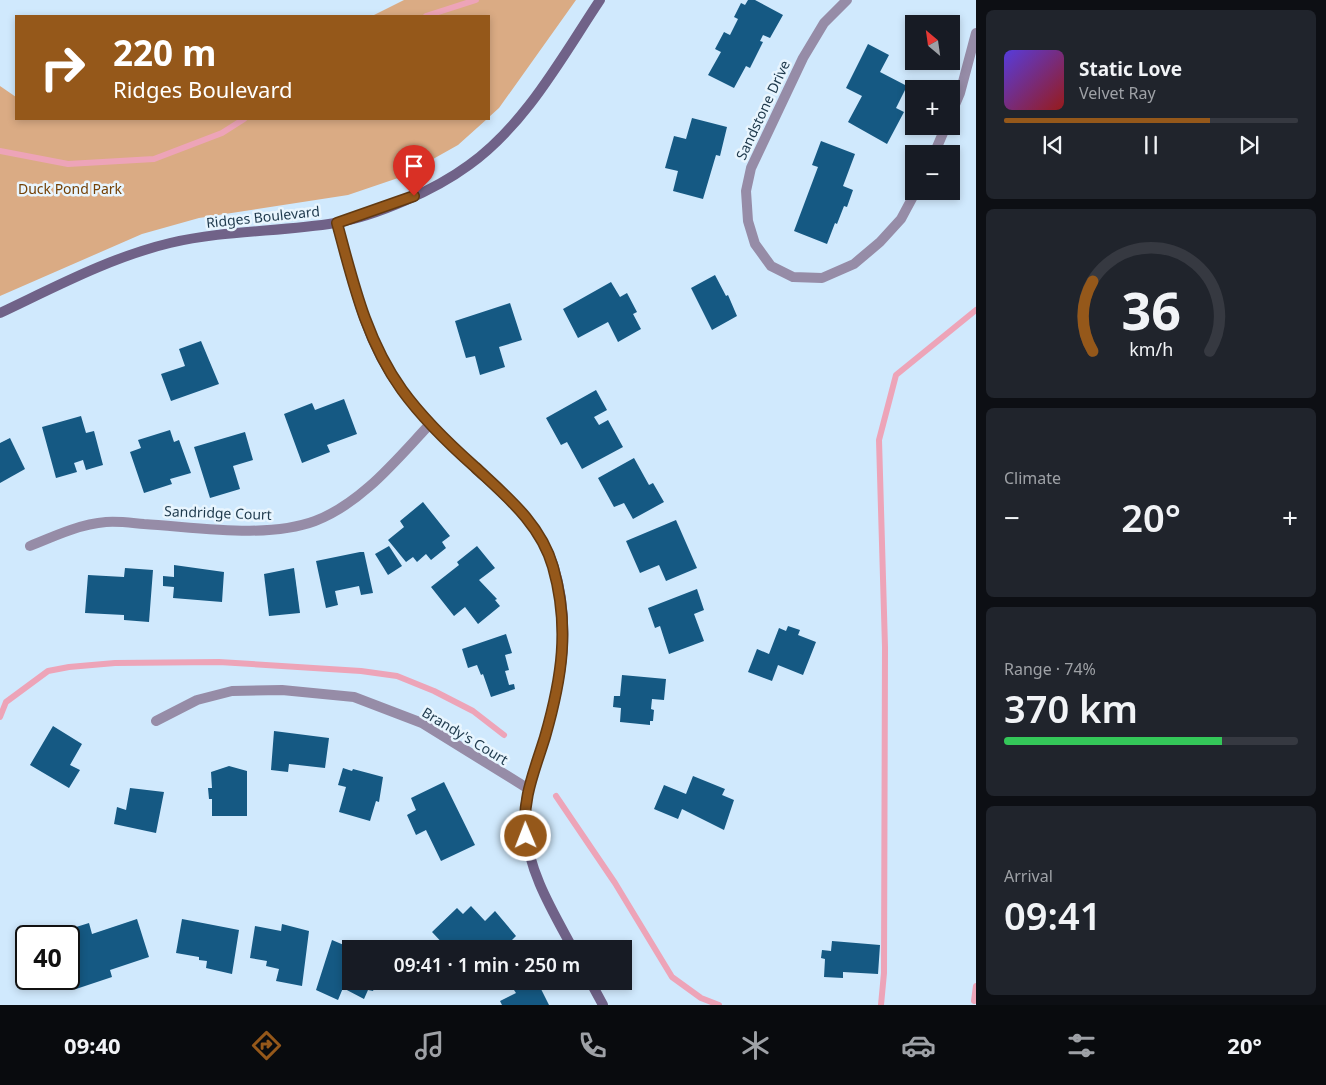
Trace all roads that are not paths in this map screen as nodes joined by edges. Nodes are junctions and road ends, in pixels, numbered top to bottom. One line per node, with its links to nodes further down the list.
1 (600, 0): 6 (street, Ridges Boulevard)
2 (847, 0): 5 (street, Sandstone Drive)
3 (976, 33): 4 (street)
4 (960, 93)
5 (911, 200)
6 (337, 223): 7 (street, Ridges Boulevard); 8 (street)
7 (0, 314)
8 (430, 424): 9 (street, Sandridge Court); 11 (street)
9 (30, 546)
10 (156, 721): 11 (street, Brandy's Court)
11 (527, 788): 12 (street)
12 (568, 940)
13 (595, 990): 14 (street)
14 (603, 1005)

